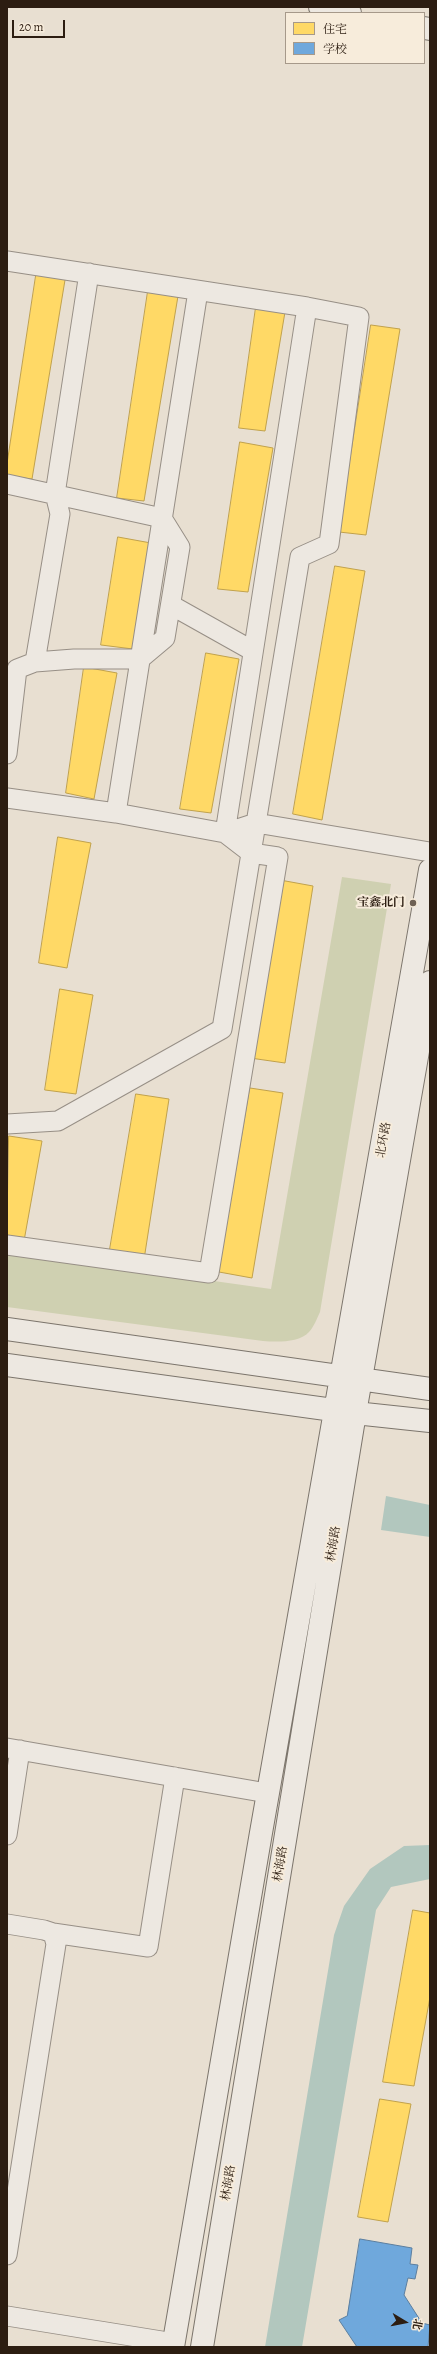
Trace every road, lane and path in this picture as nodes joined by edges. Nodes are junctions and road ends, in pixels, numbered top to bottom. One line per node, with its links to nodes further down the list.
1 (320, 7): 2 (main road)
2 (345, 12)
3 (7, 261): 4 (street)
4 (89, 273): 5 (street); 8 (street)
5 (198, 291): 6 (street); 9 (street)
6 (307, 306): 11 (street); 17 (street)
7 (7, 484): 8 (street)
8 (55, 494): 9 (street); 13 (street)
9 (162, 518): 10 (street); 12 (street)
10 (171, 605): 11 (street); 12 (street)
11 (253, 651): 18 (street)
12 (140, 659): 13 (street); 16 (street)
13 (35, 662): 14 (street)
14 (7, 754)
15 (7, 798): 16 (street)
16 (116, 813): 18 (street)
17 (256, 824): 18 (street); 19 (street); 20 (street)
18 (225, 833): 20 (street)
19 (430, 852)
20 (251, 853): 23 (street); 24 (street)
21 (430, 870): 27 (main road, 北环路)
22 (430, 982): 27 (main road, 北环路)
23 (7, 1124)
24 (7, 1245)
25 (7, 1329): 27 (main road)
26 (7, 1365): 29 (main road)
27 (352, 1379): 28 (main road); 29 (main road, 林海路)
28 (430, 1389)
29 (346, 1412): 30 (main road); 33 (main road, 林海路); 40 (main road, 林海路)
30 (430, 1421)
31 (13, 1749): 32 (street); 34 (street)
32 (175, 1777): 33 (street); 36 (street)
33 (268, 1793): 39 (main road, 林海路)
34 (7, 1836)
35 (7, 1924): 36 (street)
36 (53, 1934): 37 (street)
37 (7, 2255)
38 (7, 2316): 39 (street)
39 (174, 2345)
40 (202, 2347)

